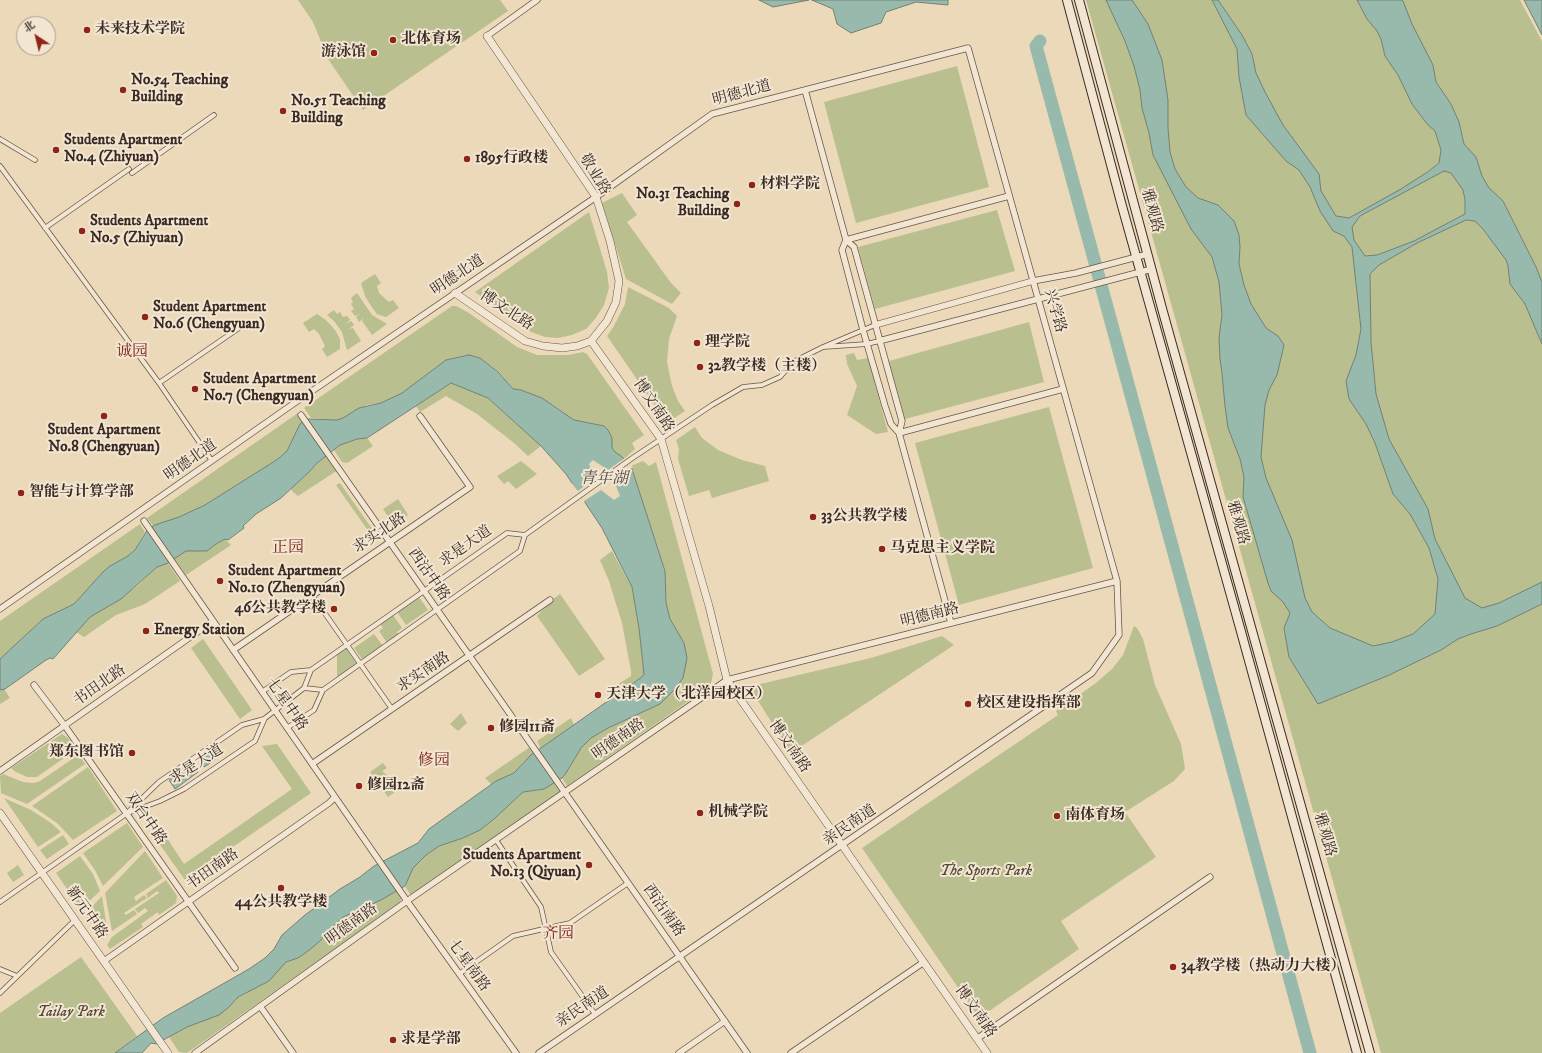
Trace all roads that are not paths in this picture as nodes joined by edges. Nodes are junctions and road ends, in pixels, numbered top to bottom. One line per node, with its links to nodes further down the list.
1 (537, 0): 4 (street)
2 (1067, 0): 18 (main road, 雅观路)
3 (1079, 0): 17 (main road, 雅观路)
4 (487, 36): 14 (street, 敬业路)
5 (968, 48): 6 (street, 明德北道); 13 (street, 兴学路)
6 (805, 90): 14 (street, 明德北道); 16 (street)
7 (214, 115): 12 (street)
8 (0, 139): 9 (street)
9 (35, 160)
10 (0, 166): 15 (street)
11 (129, 169): 15 (street)
12 (132, 173)
13 (1009, 196): 16 (street); 21 (street, 兴学路)
14 (596, 197): 22 (street, 明德北道); 27 (street, 敬业路)
15 (45, 228): 31 (street)
16 (846, 240): 24 (street); 26 (street)
17 (1148, 254): 18 (street); 19 (main road, 雅观路)
18 (1136, 257): 20 (main road, 雅观路); 21 (street)
19 (1152, 269): 20 (street); 108 (main road, 雅观路)
20 (1140, 273): 23 (street); 107 (main road, 雅观路)
21 (1033, 281): 23 (street, 兴学路); 24 (street)
22 (455, 293): 27 (street, 博文北路); 37 (street, 明德北道)
23 (1038, 300): 28 (street); 32 (street, 兴学路)
24 (875, 325): 26 (street); 28 (street)
25 (239, 328): 31 (street)
26 (863, 330): 29 (street); 30 (street)
27 (591, 341): 36 (street, 博文南路)
28 (879, 341): 29 (street); 35 (street)
29 (867, 344): 30 (street); 35 (street)
30 (823, 347): 36 (street)
31 (159, 383): 37 (street)
32 (1063, 389): 35 (street); 41 (street, 兴学路)
33 (301, 415): 40 (street, 西沽中路)
34 (420, 416): 40 (street, 求实北路)
35 (899, 433): 48 (street)
36 (661, 439): 39 (street); 54 (street, 博文南路)
37 (212, 461): 45 (street, 明德北道)
38 (144, 521): 47 (street, 七星中路)
39 (525, 535): 42 (street, 求是大道); 46 (street)
40 (390, 542): 42 (street, 西沽中路); 43 (street, 求实北路)
41 (1117, 581): 48 (street, 明德南路); 73 (street, 亲民南道)
42 (424, 591): 46 (street, 西沽中路); 49 (street, 求是大道)
43 (312, 595): 49 (street); 50 (street, 求实北路)
44 (550, 600): 51 (street, 求实南路)
45 (0, 609)
46 (437, 609): 51 (street, 西沽中路); 52 (street)
47 (213, 621): 50 (street, 七星中路); 62 (street, 书田北路)
48 (951, 623): 54 (street, 明德南路)
49 (347, 645): 52 (street); 53 (street, 求是大道)
50 (233, 650): 58 (street, 七星中路)
51 (470, 656): 59 (street, 求实南路); 66 (street, 西沽中路)
52 (360, 663): 57 (street); 59 (street)
53 (311, 670): 56 (street); 58 (street)
54 (727, 680): 67 (street, 明德南路); 73 (street, 博文南路)
55 (34, 685): 62 (street, 双台中路)
56 (304, 688): 57 (street); 60 (street, 求是大道)
57 (323, 690): 63 (street)
58 (262, 692): 60 (street, 七星中路)
59 (392, 709): 64 (street, 求实南路)
60 (275, 711): 61 (street, 求是大道); 63 (street, 七星中路)
61 (265, 718): 70 (street, 求是大道); 70 (street, 求是大道)
62 (65, 726): 65 (street, 书田北路); 70 (street, 双台中路)
63 (287, 728): 64 (street, 七星中路)
64 (312, 764): 68 (street, 七星中路)
65 (0, 771)
66 (559, 783): 67 (street, 西沽南路)
67 (566, 792): 72 (street, 明德南路); 76 (street, 西沽南路)
68 (335, 797): 77 (street, 七星中路); 80 (street, 书田南路)
69 (0, 813): 74 (street, 新元中路)
70 (126, 814): 74 (street, 求是大道); 80 (street, 双台中路)
71 (0, 820): 74 (street, 新元中路)
72 (496, 840): 78 (street, 明德南路); 82 (street)
73 (842, 846): 83 (street, 亲民南道); 85 (street, 博文南路)
74 (40, 874): 79 (street, 求是大道); 81 (street, 新元中路)
75 (1210, 877): 95 (street)
76 (628, 883): 82 (street); 83 (street, 西沽南路)
77 (401, 893): 78 (street, 七星南路)
78 (407, 901): 88 (street, 七星南路); 91 (street, 明德南路)
79 (0, 902)
80 (188, 902): 84 (street, 书田南路); 86 (street, 双台中路)
81 (74, 921): 84 (street, 新元中路); 89 (street); 94 (street, 新元中路)
82 (546, 929): 88 (street); 92 (street)
83 (680, 957): 92 (street, 亲民南道); 93 (street, 西沽南路)
84 (104, 961): 94 (street, 新元中路)
85 (924, 962): 95 (street, 博文南路); 105 (street)
86 (235, 968)
87 (0, 969): 89 (street)
88 (459, 974): 101 (street, 七星南路)
89 (17, 976): 90 (street)
90 (0, 992)
91 (260, 1006): 99 (street, 明德南路); 100 (street)
92 (595, 1014): 102 (street, 亲民南道)
93 (725, 1021): 103 (street); 104 (street, 西沽南路)
94 (149, 1029): 96 (street)
95 (978, 1038): 106 (street, 博文南路)
96 (158, 1043): 97 (street); 98 (street)
97 (163, 1053)
98 (168, 1053)
99 (195, 1053)
100 (293, 1053)
101 (516, 1053)
102 (539, 1053)
103 (679, 1053)
104 (747, 1053)
105 (791, 1053)
106 (988, 1053)
107 (1357, 1053)
108 (1370, 1053)

